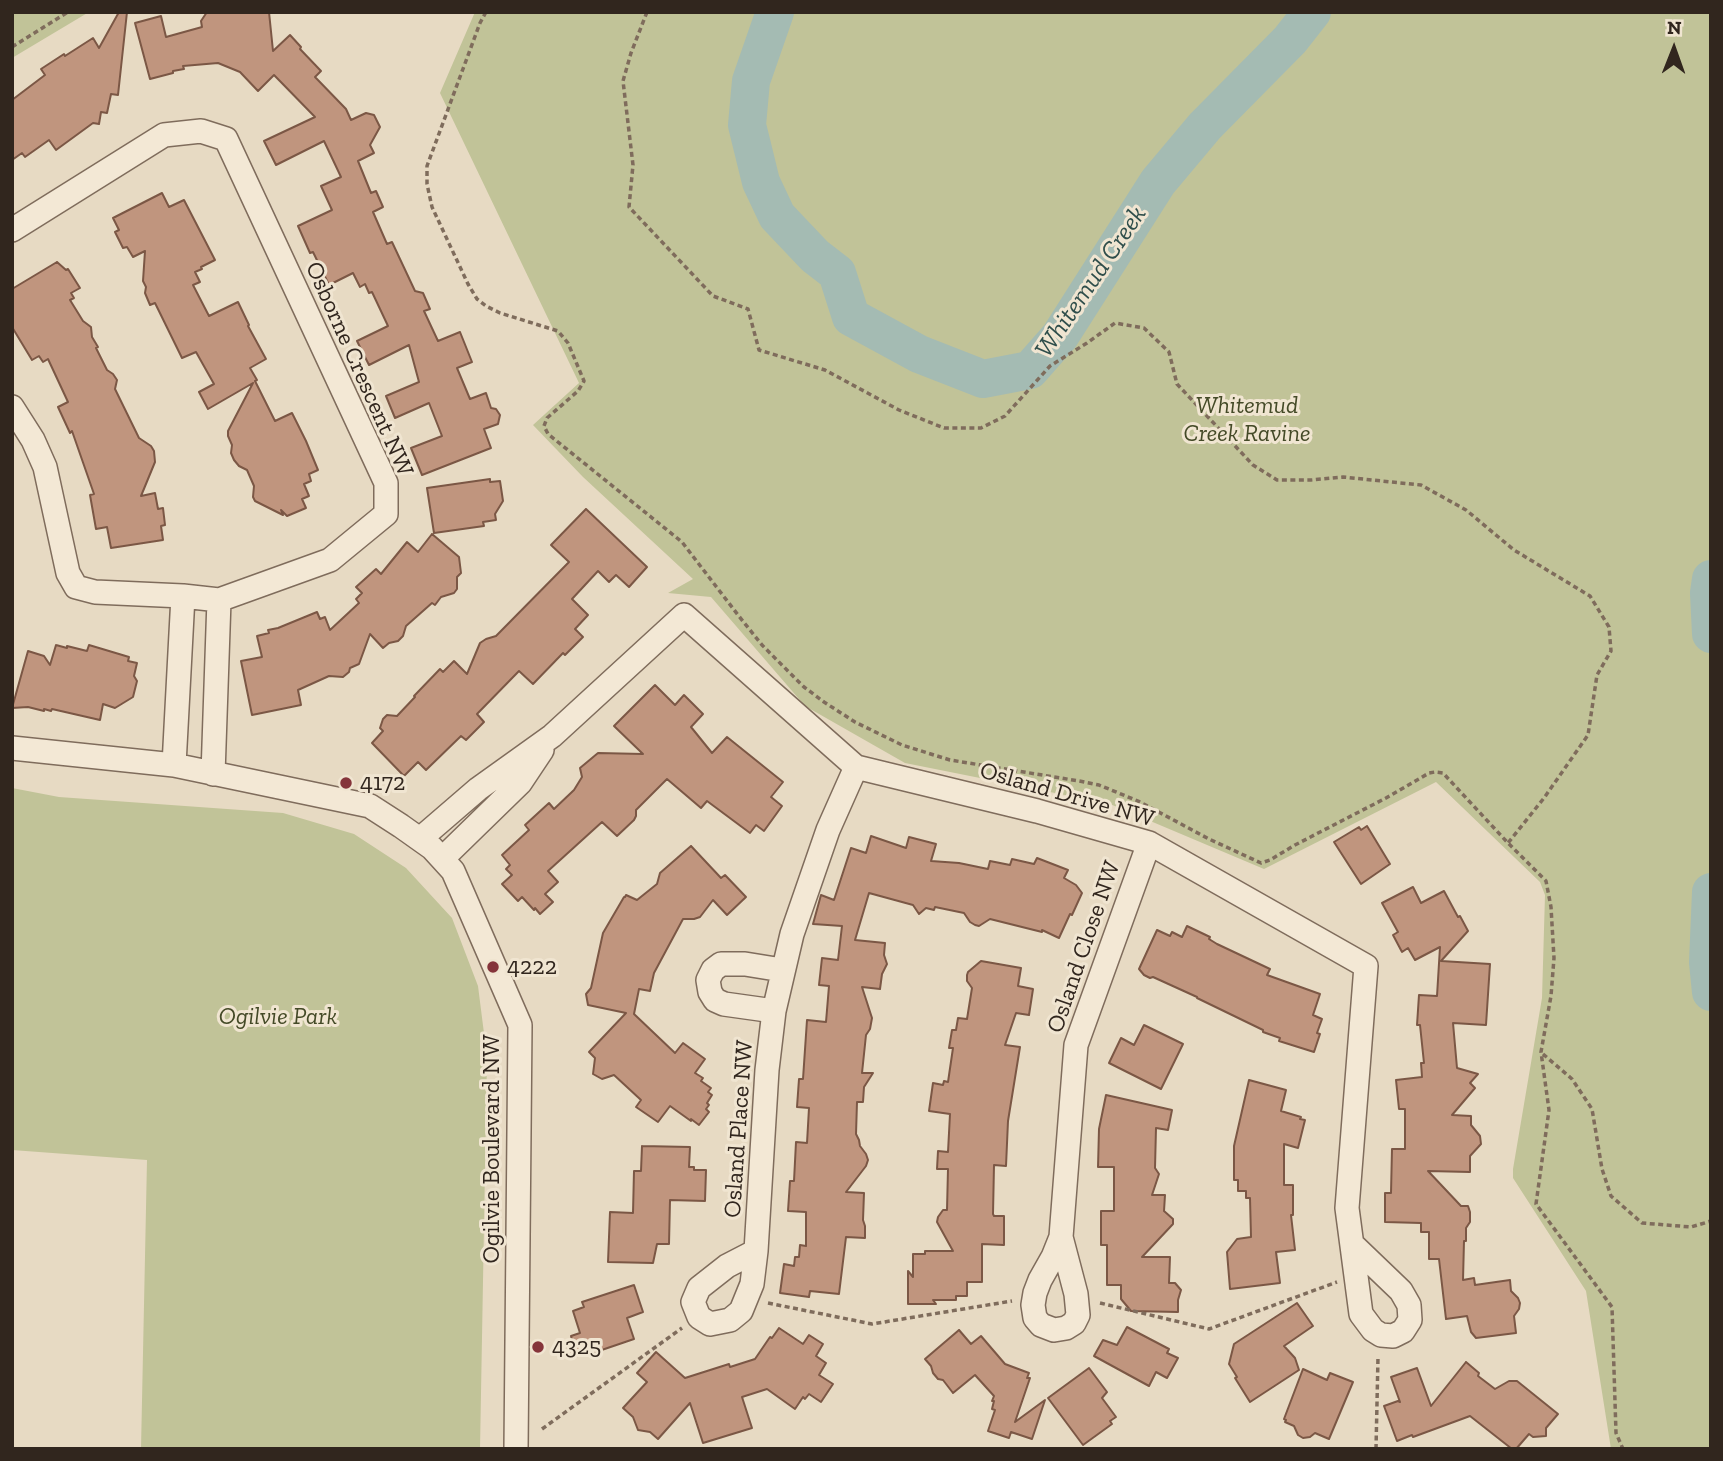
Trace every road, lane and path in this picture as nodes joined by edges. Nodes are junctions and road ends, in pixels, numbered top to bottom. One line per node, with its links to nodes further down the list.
1 (68, 12): 4 (path)
2 (486, 12): 16 (path)
3 (647, 12): 16 (path)
4 (12, 47)
5 (12, 230): 8 (street, Osborne Crescent NW)
6 (12, 407): 7 (street, Osborne Crescent NW)
7 (183, 596): 8 (street, Osborne Crescent NW); 11 (street)
8 (219, 600): 13 (street)
9 (552, 736): 12 (street, Osland Drive NW); 14 (street, Osland Drive NW); 17 (street, Osland Drive NW)
10 (12, 748): 11 (street, Ogilvie Boulevard NW)
11 (174, 765): 13 (street, Ogilvie Boulevard NW)
12 (856, 767): 15 (street, Osland Drive NW); 18 (street, Osland Place NW)
13 (213, 774): 14 (street, Ogilvie Boulevard NW)
14 (420, 839): 17 (street, Ogilvie Boulevard NW)
15 (1149, 843): 22 (street, Osland Close NW); 23 (street, Osland Drive NW)
16 (1508, 843): 20 (path)
17 (442, 859): 32 (street, Ogilvie Boulevard NW)
18 (782, 970): 19 (street, Osland Place NW); 19 (street, Osland Place NW)
19 (774, 1011): 24 (street, Osland Place NW)
20 (1541, 1052): 21 (path); 34 (path)
21 (1711, 1221)
22 (1061, 1237)
23 (1352, 1244)
24 (756, 1251)
25 (1337, 1282): 27 (path)
26 (1015, 1300): 28 (path)
27 (1091, 1301)
28 (769, 1303)
29 (688, 1324): 31 (path)
30 (1378, 1348): 33 (path)
31 (542, 1429)
32 (516, 1449)
33 (1376, 1449)
34 (1623, 1449)

